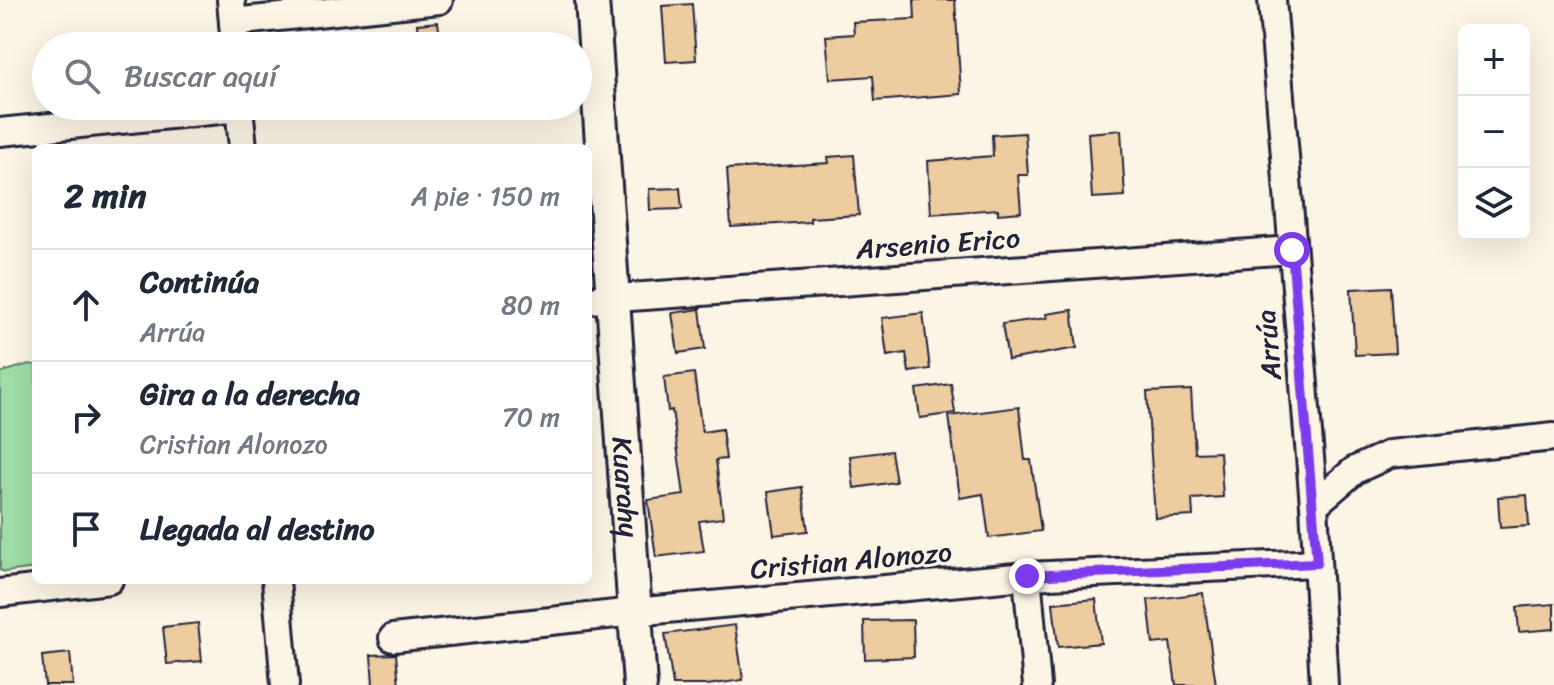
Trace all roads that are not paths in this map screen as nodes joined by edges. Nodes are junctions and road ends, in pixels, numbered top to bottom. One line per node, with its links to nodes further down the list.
1 (439, 0): 4 (street)
2 (592, 0): 11 (street, Kuarahy)
3 (1272, 0): 10 (street, Arrúa)
4 (408, 2): 5 (street)
5 (233, 23)
6 (115, 120): 8 (street)
7 (241, 120): 9 (street)
8 (0, 132)
9 (243, 144)
10 (1292, 250): 11 (street, Arsenio Erico); 13 (street, Arrúa)
11 (600, 299): 19 (street, Kuarahy)
12 (1554, 437): 13 (street)
13 (1314, 505): 14 (street, Arrúa)
14 (1317, 563): 15 (street, Cristian Alonozo); 24 (street, Arrúa)
15 (1027, 576): 19 (street, Cristian Alonozo); 23 (street)
16 (75, 584): 18 (street)
17 (276, 584): 21 (street)
18 (0, 593)
19 (634, 612): 20 (street, Cristian Alonozo); 22 (street, Kuarahy)
20 (393, 638)
21 (285, 685)
22 (640, 685)
23 (1037, 685)
24 (1324, 685)

